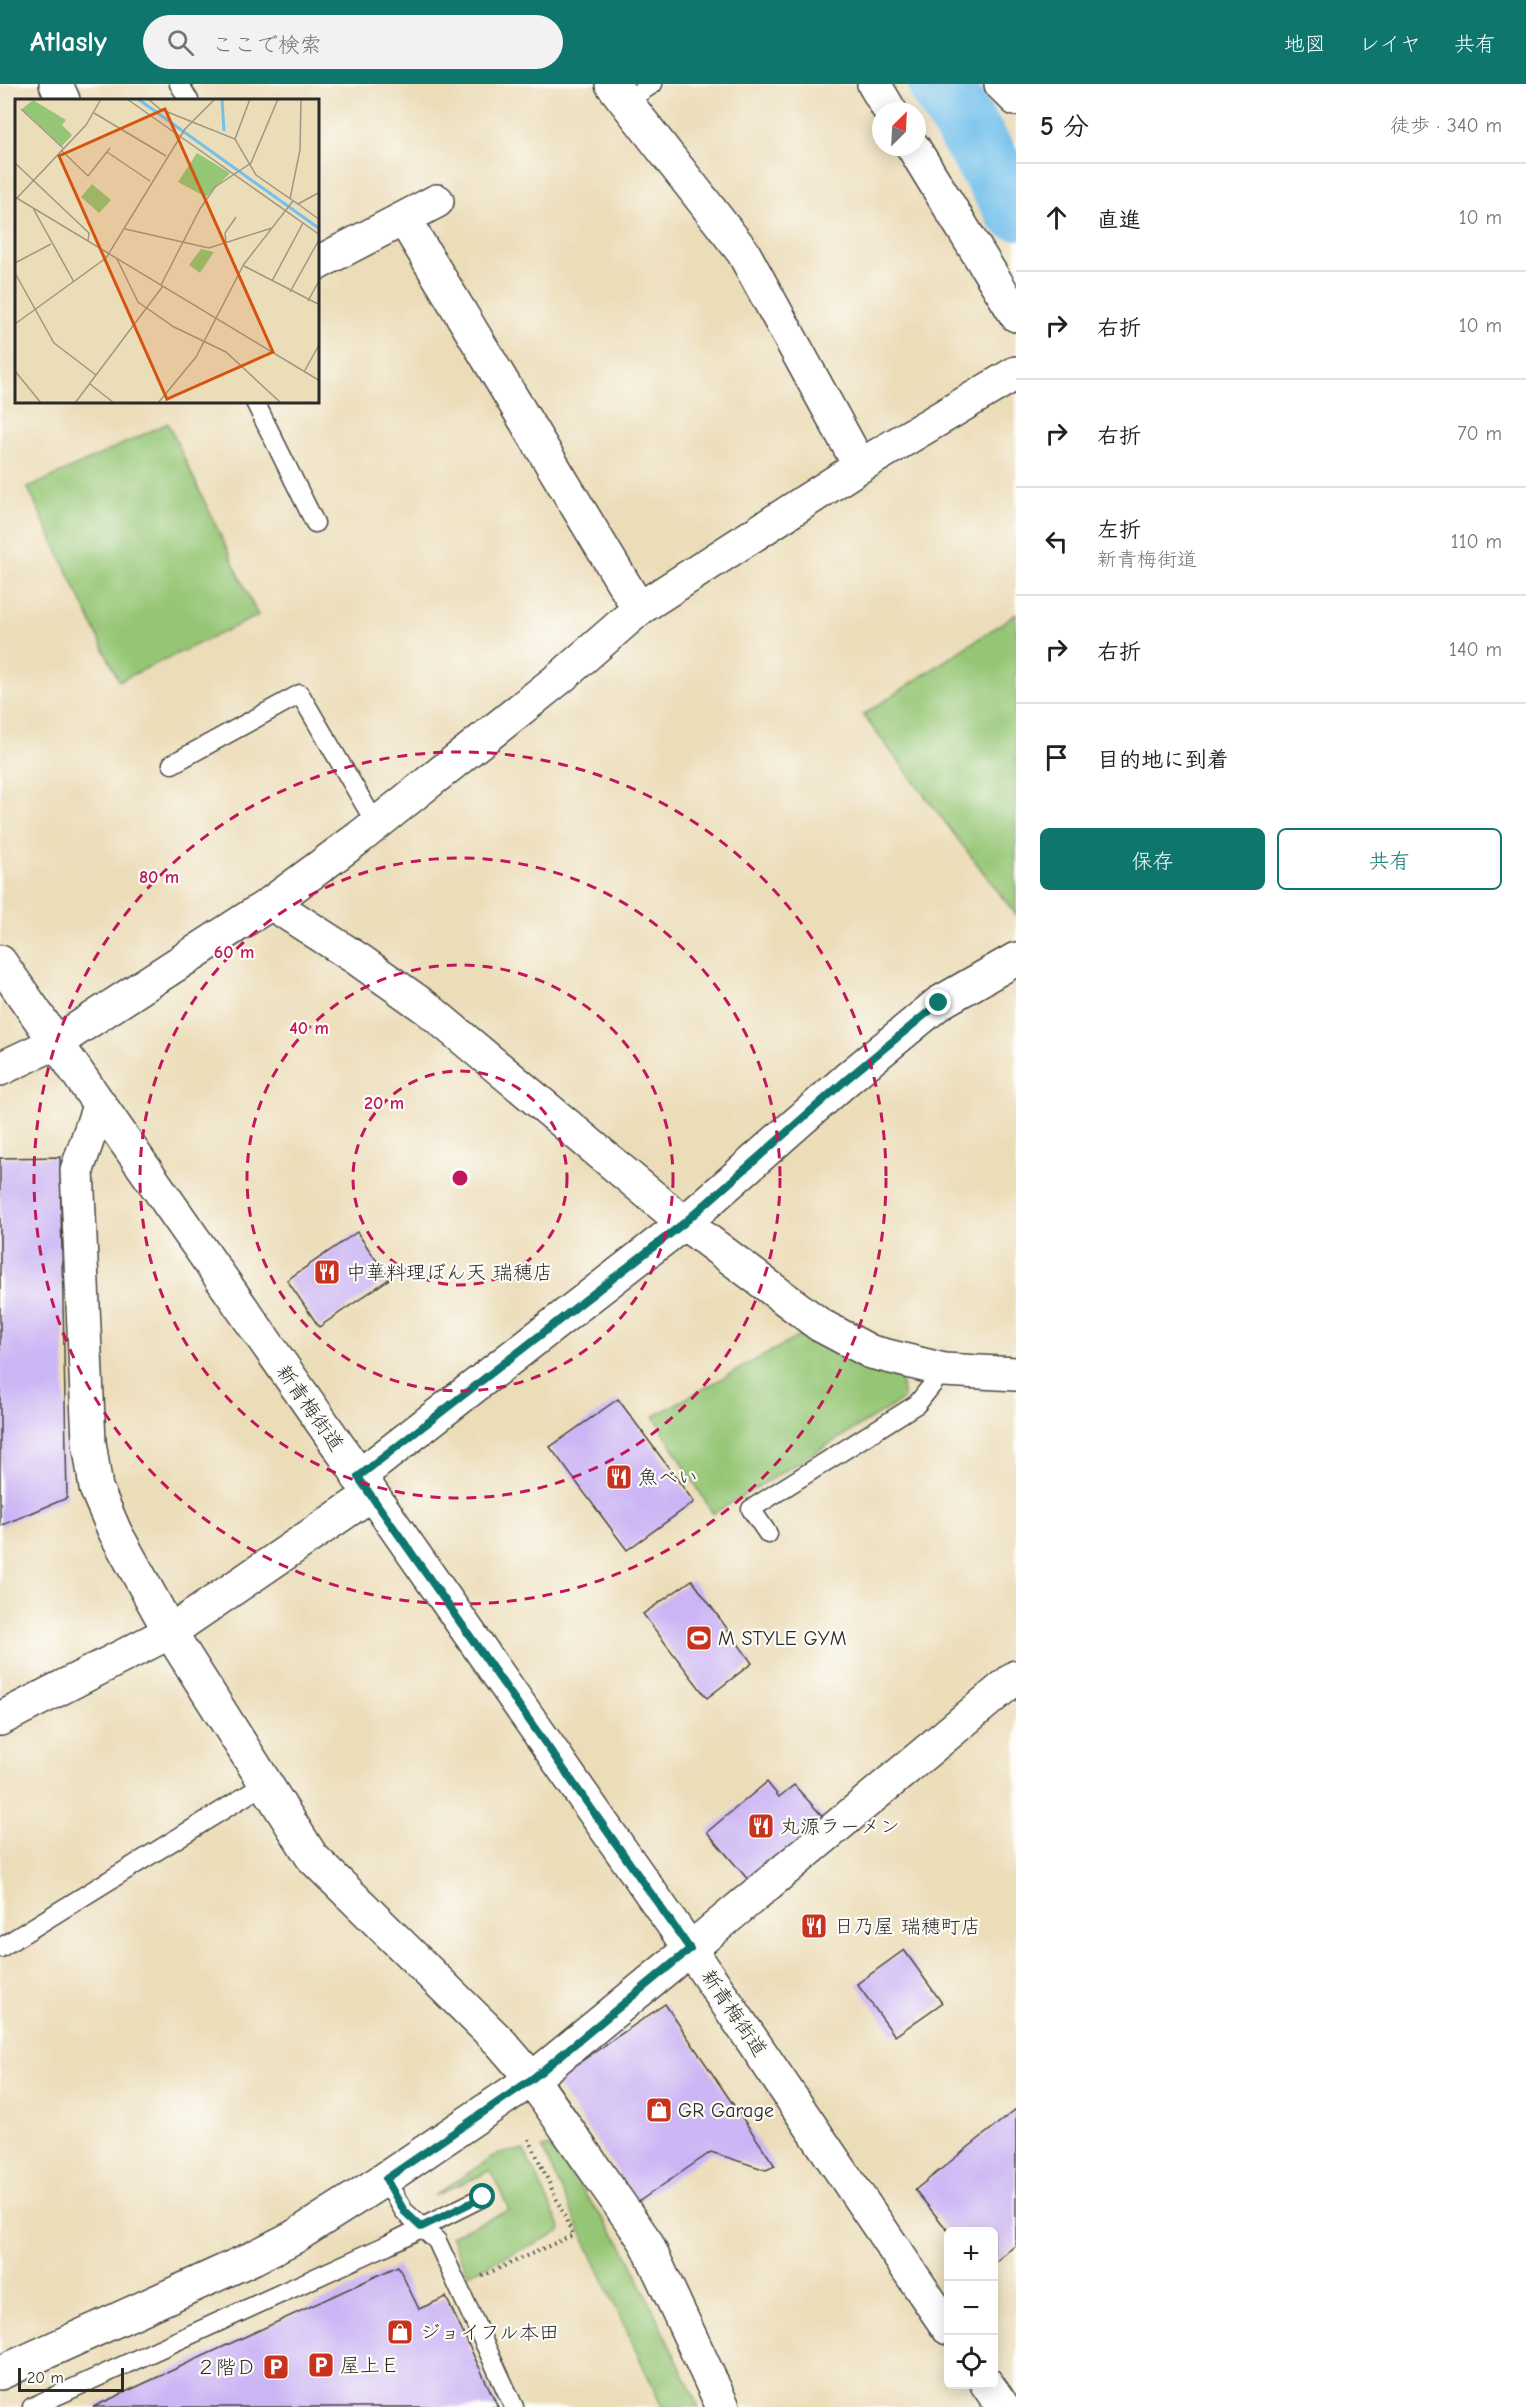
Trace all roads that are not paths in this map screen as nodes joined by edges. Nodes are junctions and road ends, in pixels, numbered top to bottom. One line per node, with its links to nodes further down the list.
1 (56, 84): 7 (street)
2 (179, 84): 8 (lane)
3 (653, 84): 6 (lane)
4 (874, 84): 10 (street)
5 (1001, 84): 9 (street)
6 (619, 93): 18 (street)
7 (63, 99)
8 (188, 99)
9 (1016, 99)
10 (885, 102)
11 (919, 156): 15 (street)
12 (437, 201): 13 (street)
13 (404, 219): 14 (street); 20 (street)
14 (320, 262)
15 (1016, 315)
16 (1016, 372): 18 (street)
17 (256, 404): 19 (lane)
18 (860, 466): 20 (street)
19 (315, 523)
20 (639, 609): 22 (street)
21 (172, 764): 22 (lane)
22 (376, 824): 23 (street)
23 (271, 903): 26 (street); 29 (street)
24 (1016, 959): 29 (street)
25 (0, 962): 26 (street, 新青梅街道)
26 (57, 1042): 27 (street); 28 (street, 新青梅街道)
27 (0, 1069)
28 (99, 1106): 32 (street, 新青梅街道); 34 (street)
29 (684, 1223): 30 (street); 32 (street)
30 (944, 1370): 31 (street); 33 (lane)
31 (1016, 1374)
32 (364, 1486): 34 (street); 39 (street, 新青梅街道)
33 (768, 1534)
34 (170, 1632): 36 (street); 37 (street)
35 (1016, 1677): 39 (street)
36 (0, 1719)
37 (264, 1784): 38 (lane); 40 (street)
38 (0, 1948)
39 (690, 1949): 40 (street); 44 (street, 新青梅街道)
40 (532, 2079): 41 (street); 49 (street)
41 (386, 2179): 43 (lane); 45 (street)
42 (483, 2197): 43 (lane)
43 (421, 2227): 47 (lane); 48 (lane)
44 (944, 2322)
45 (0, 2373)
46 (990, 2389): 50 (street)
47 (32, 2407)
48 (514, 2407)
49 (723, 2407)
50 (1003, 2407)

